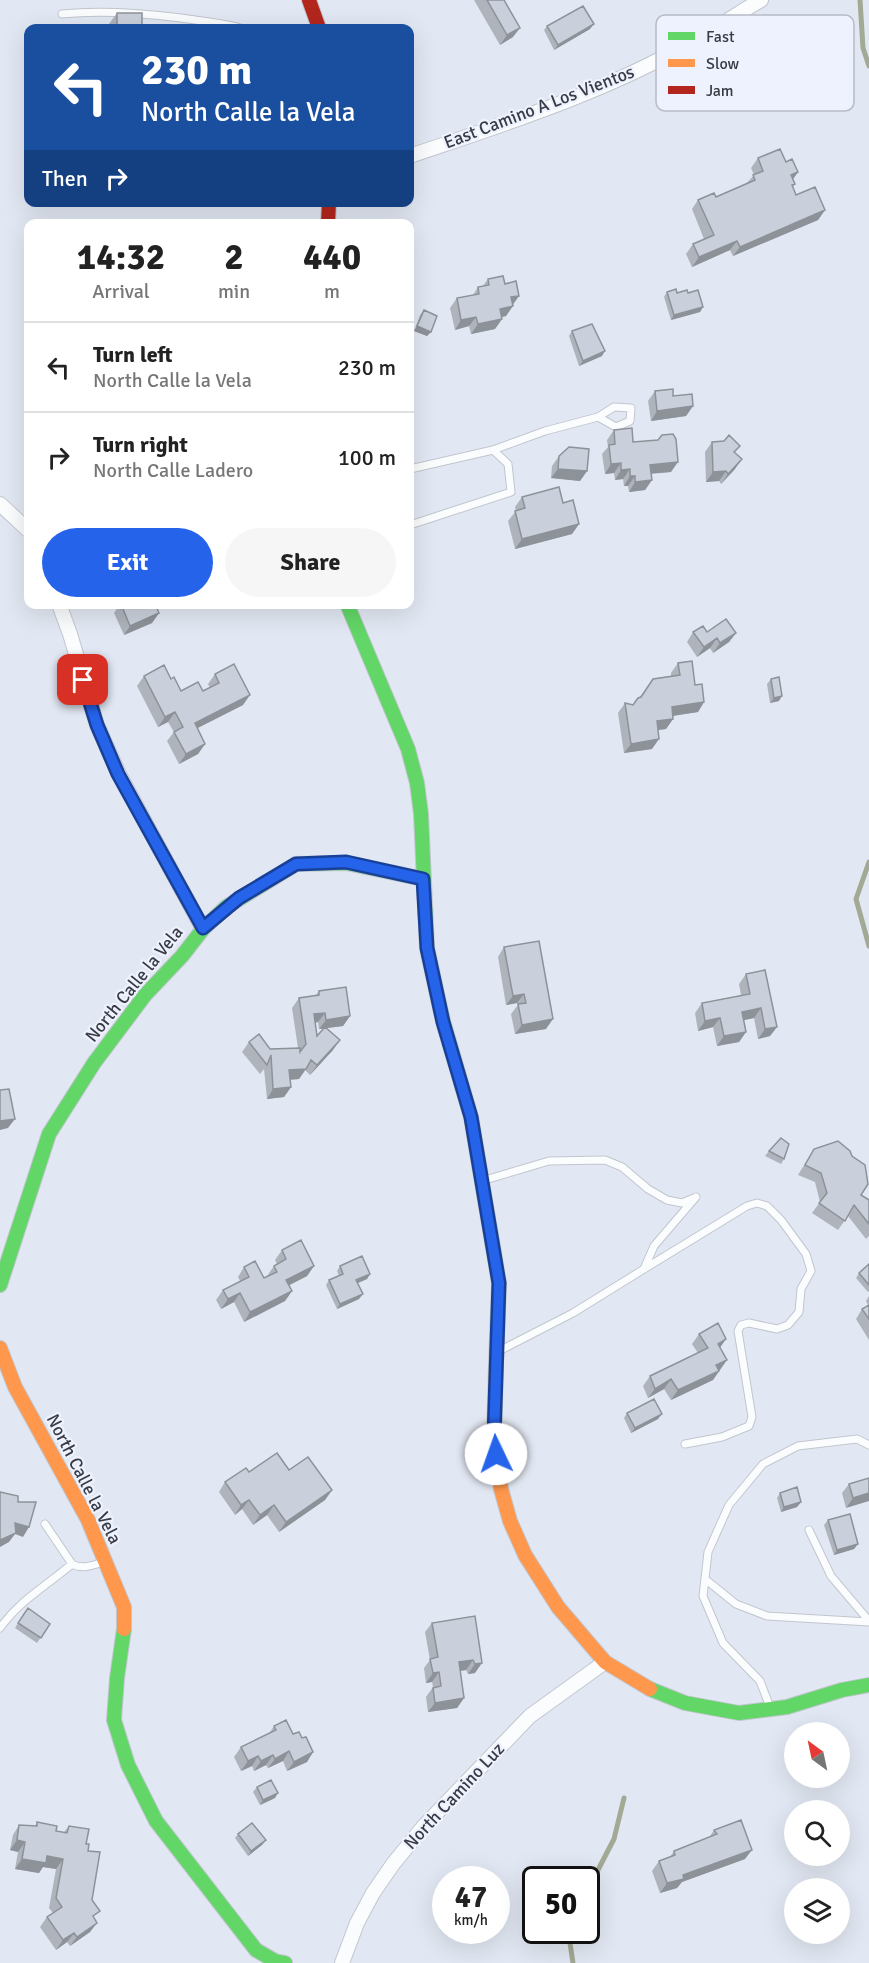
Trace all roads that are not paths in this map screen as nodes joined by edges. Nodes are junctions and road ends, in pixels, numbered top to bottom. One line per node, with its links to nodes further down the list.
1 (309, 0): 6 (main road)
2 (761, 0): 4 (street, East Camino A Los Vientos)
3 (62, 14): 5 (lane)
4 (736, 15)
5 (220, 24)
6 (318, 24)
7 (656, 60): 8 (street, East Camino A Los Vientos)
8 (414, 155)
9 (598, 417): 9 (lane); 10 (lane)
10 (493, 450): 11 (lane); 13 (lane)
11 (414, 468)
12 (0, 504): 14 (street)
13 (414, 524)
14 (24, 526)
15 (61, 609): 18 (street)
16 (348, 609): 17 (main road)
17 (423, 879): 18 (main road, North Calle la Vela); 19 (main road)
18 (203, 928): 21 (main road, North Calle la Vela)
19 (482, 1181): 20 (lane); 23 (main road)
20 (644, 1269): 23 (lane); 24 (lane)
21 (0, 1285)
22 (0, 1348): 28 (main road, North Calle la Vela)
23 (497, 1352): 33 (main road)
24 (685, 1444)
25 (869, 1445): 30 (lane)
26 (45, 1524): 29 (lane)
27 (808, 1530): 31 (lane)
28 (105, 1561): 29 (lane); 36 (main road, North Calle la Vela)
29 (72, 1564): 32 (lane)
30 (705, 1579): 31 (lane); 35 (lane)
31 (869, 1621)
32 (0, 1628)
33 (605, 1662): 35 (main road); 37 (street, North Camino Luz)
34 (869, 1685): 35 (main road)
35 (771, 1709)
36 (285, 1963)
37 (342, 1963)

